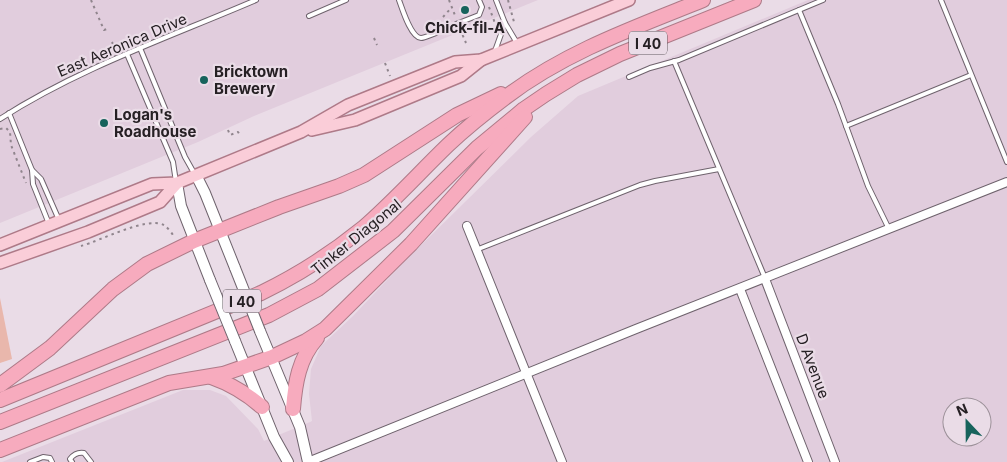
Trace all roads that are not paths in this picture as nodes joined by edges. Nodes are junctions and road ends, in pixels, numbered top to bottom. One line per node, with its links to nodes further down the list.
1 (256, 0): 17 (lane, East Aeronica Drive)
2 (346, 0): 12 (lane)
3 (399, 0): 15 (lane)
4 (479, 0): 14 (lane)
5 (496, 0): 13 (lane)
6 (629, 0): 16 (main road)
7 (703, 0): 22 (highway, Tinker Diagonal / I 40)
8 (754, 0): 24 (highway, Tinker Diagonal / I 40)
9 (823, 0): 11 (lane)
10 (941, 0): 21 (lane)
11 (799, 10): 20 (lane); 27 (lane)
12 (309, 16)
13 (505, 23): 16 (lane); 19 (lane)
14 (456, 24)
15 (436, 33)
16 (518, 45): 19 (main road)
17 (140, 48): 18 (lane, East Aeronica Drive); 32 (lane)
18 (127, 54): 25 (lane, East Aeronica Drive); 34 (lane)
19 (487, 57): 28 (main road); 28 (main road)
20 (674, 61): 23 (lane); 31 (lane)
21 (971, 75): 27 (lane); 29 (lane)
22 (536, 77): 38 (highway); 51 (highway, Tinker Diagonal / I 40)
23 (629, 77)
24 (546, 94): 45 (highway); 54 (highway, Tinker Diagonal / I 40)
25 (9, 113): 26 (lane, East Aeronica Drive); 30 (lane)
26 (0, 119)
27 (846, 126): 37 (lane)
28 (300, 132): 32 (main road)
29 (1007, 162)
30 (32, 170): 35 (lane); 35 (lane)
31 (719, 170): 41 (lane); 43 (lane)
32 (196, 175): 34 (main road); 38 (street)
33 (1007, 182): 37 (street)
34 (176, 183): 35 (main road); 39 (street); 42 (main road)
35 (55, 224): 40 (main road)
36 (467, 226): 41 (street)
37 (889, 229): 43 (street)
38 (220, 231): 39 (highway); 46 (street, bridge)
39 (194, 241): 47 (street, bridge); 50 (highway)
40 (0, 245)
41 (476, 250): 48 (street)
42 (0, 263)
43 (765, 279): 44 (street); 64 (street, D Avenue)
44 (740, 289): 48 (street); 63 (street)
45 (326, 329): 46 (highway); 53 (highway)
46 (272, 357): 47 (highway); 53 (street)
47 (245, 367): 49 (highway); 52 (street)
48 (526, 374): 61 (street); 62 (street)
49 (211, 377): 52 (highway); 55 (highway)
50 (0, 385)
51 (0, 400)
52 (262, 407): 60 (street)
53 (293, 409): 61 (street)
54 (0, 422)
55 (0, 450)
56 (30, 462): 57 (lane)
57 (52, 462)
58 (72, 462): 59 (lane)
59 (91, 462)
60 (288, 462)
61 (308, 462)
62 (562, 462)
63 (808, 462)
64 (836, 462)

